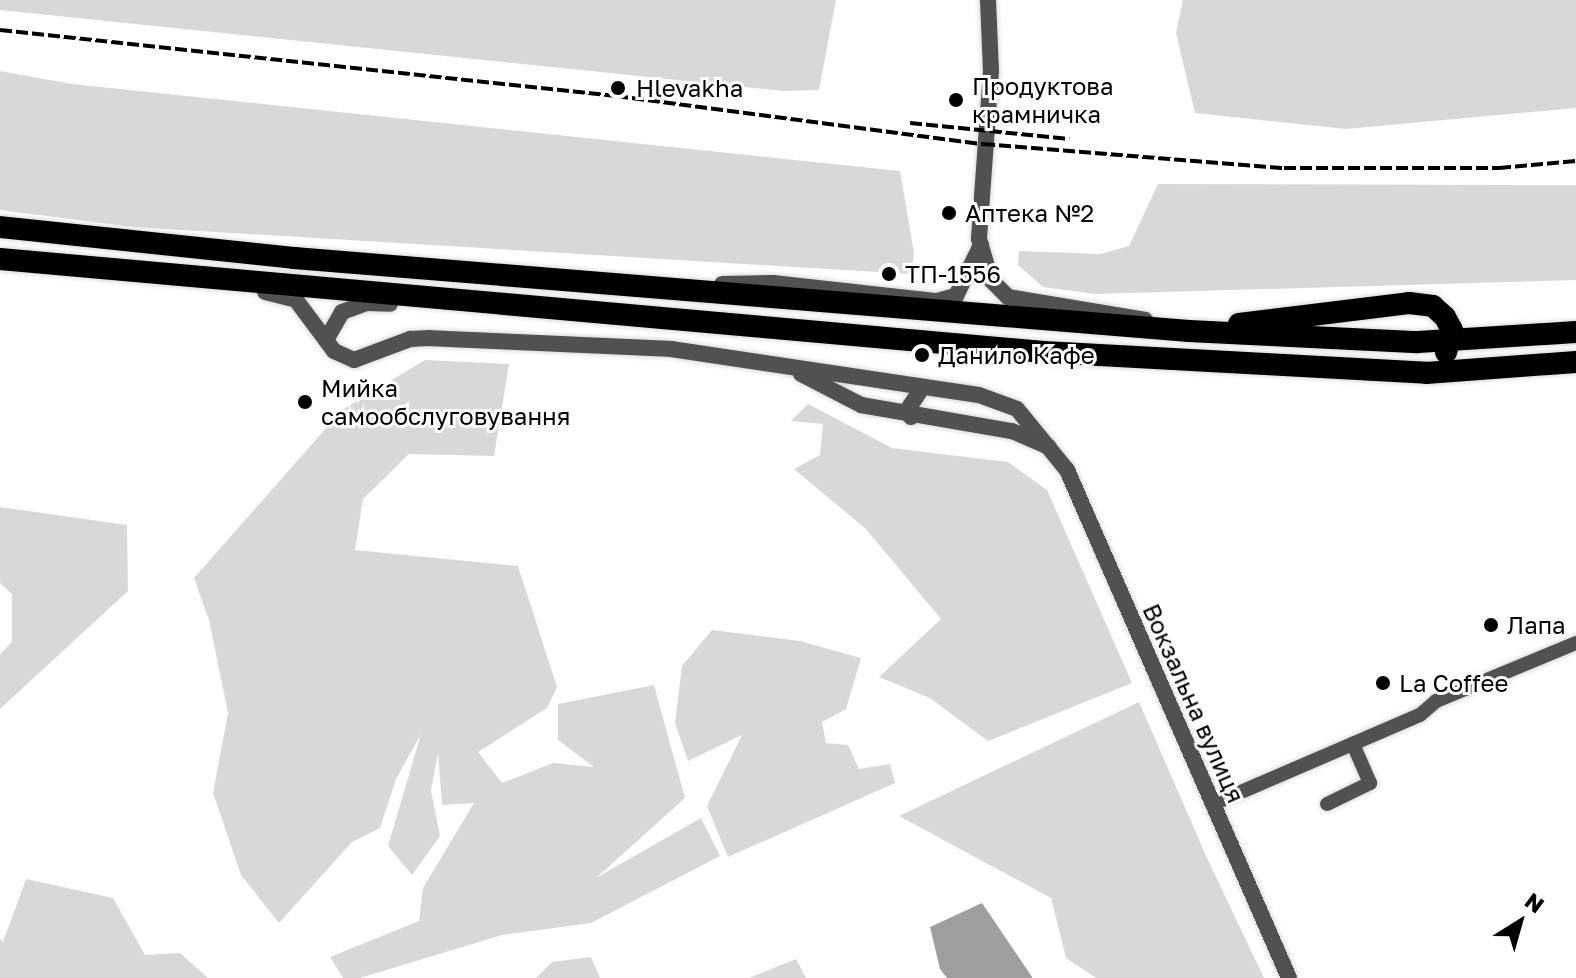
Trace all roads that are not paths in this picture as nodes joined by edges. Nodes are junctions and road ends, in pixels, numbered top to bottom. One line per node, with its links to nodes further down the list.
1 (988, 0): 3 (street)
2 (0, 227): 8 (highway)
3 (981, 244): 8 (street); 10 (street)
4 (0, 259): 5 (highway)
5 (67, 267): 6 (highway); 7 (highway)
6 (0, 273)
7 (191, 279): 9 (highway); 12 (street)
8 (642, 285): 10 (highway)
9 (442, 301): 12 (street); 16 (highway)
10 (1189, 331): 13 (highway); 13 (highway)
11 (1576, 332): 13 (highway)
12 (326, 340): 15 (street)
13 (1451, 341): 16 (highway)
14 (1576, 362): 16 (highway)
15 (789, 368): 17 (street); 19 (street)
16 (1426, 373)
17 (922, 388): 18 (street); 19 (street)
18 (999, 401): 20 (street); 21 (street, Вокзальна вулиця)
19 (911, 417): 20 (street)
20 (992, 429): 21 (street)
21 (1054, 449): 24 (street, Вокзальна вулиця)
22 (1576, 643): 23 (street)
23 (1353, 744): 24 (street); 25 (street)
24 (1213, 804): 26 (street, Вокзальна вулиця)
25 (1327, 804)
26 (1289, 978)

